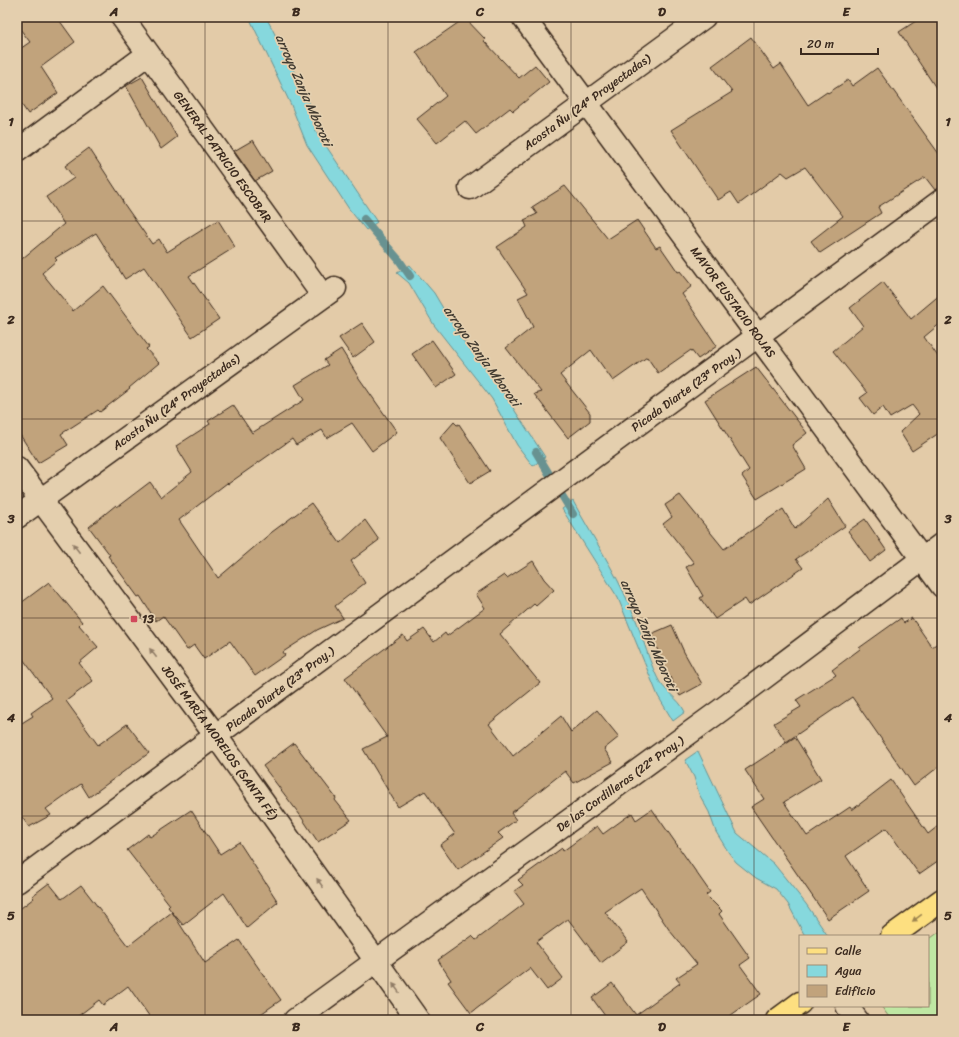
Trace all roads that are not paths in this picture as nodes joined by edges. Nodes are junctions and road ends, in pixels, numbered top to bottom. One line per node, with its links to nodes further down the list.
1 (122, 17): 4 (street, GENERAL PATRICIO ESCOBAR)
2 (523, 17): 5 (street, MAYOR EUSTACIO ROJAS)
3 (704, 17): 5 (street, Acosta Ñu (24ª Proyectadas))
4 (148, 54): 6 (street); 9 (street, GENERAL PATRICIO ESCOBAR)
5 (586, 103): 7 (street, Acosta Ñu (24ª Proyectadas)); 10 (street, MAYOR EUSTACIO ROJAS)
6 (17, 151)
7 (470, 188)
8 (942, 200): 10 (street, Picada Diarte (23ª Proy.))
9 (329, 292): 12 (street, Acosta Ñu (24ª Proyectadas))
10 (758, 337): 15 (street, MAYOR EUSTACIO ROJAS); 17 (street, Picada Diarte (23ª Proy.))
11 (17, 468): 12 (street, JOSÉ MARÍA MORELOS (SANTA FÉ))
12 (40, 500): 13 (street, Acosta Ñu (24ª Proyectadas)); 17 (street, JOSÉ MARÍA MORELOS (SANTA FÉ), one-way to 12)
13 (17, 517)
14 (942, 544): 15 (street, De las Cordilleras (22ª Proy.))
15 (922, 559): 16 (street, MAYOR EUSTACIO ROJAS); 21 (street, De las Cordilleras (22ª Proy.))
16 (942, 586)
17 (216, 736): 18 (street, Picada Diarte (23ª Proy.)); 21 (street, JOSÉ MARÍA MORELOS (SANTA FÉ), one-way to 17)
18 (17, 882)
19 (942, 900): 20 (main road, one-way to 20)
20 (893, 935)
21 (376, 961): 24 (street, De las Cordilleras (22ª Proy.)); 25 (street, JOSÉ MARÍA MORELOS (SANTA FÉ), one-way to 21)
22 (799, 1004): 26 (main road)
23 (848, 1007): 27 (street)
24 (295, 1020)
25 (418, 1020)
26 (777, 1020)
27 (857, 1020)

